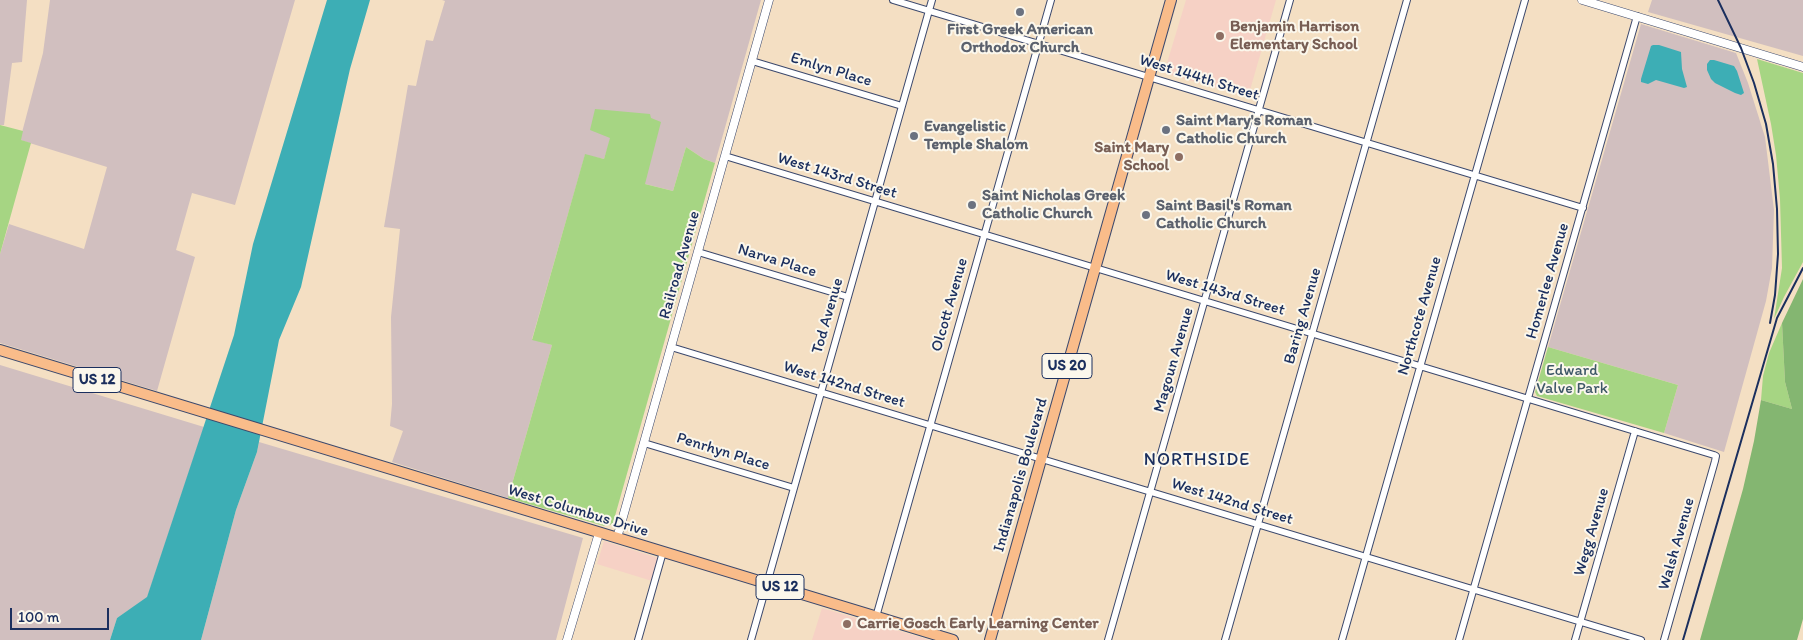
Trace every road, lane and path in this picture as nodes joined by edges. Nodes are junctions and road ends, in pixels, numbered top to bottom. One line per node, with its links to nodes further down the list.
1 (769, 0): 13 (street, Railroad Avenue)
2 (893, 0): 10 (street, West 144th Street)
3 (932, 0): 10 (street, Tod Avenue)
4 (1051, 0): 12 (street, Olcott Avenue)
5 (1171, 0): 15 (main road, Indianapolis Boulevard / US 20)
6 (1290, 0): 17 (street, Magoun Avenue)
7 (1408, 0): 18 (street, Baring Avenue)
8 (1524, 0): 20 (street, Northcote Avenue)
9 (1582, 0): 11 (street)
10 (929, 11): 12 (street, West 144th Street); 16 (street, Tod Avenue)
11 (1637, 16): 14 (street); 22 (street, Homerlee Avenue)
12 (1039, 44): 15 (street, West 144th Street); 23 (street, Olcott Avenue)
13 (752, 61): 16 (street, Emlyn Place); 19 (street, Railroad Avenue)
14 (1803, 67)
15 (1149, 78): 17 (street, West 144th Street); 25 (main road, Indianapolis Boulevard / US 20)
16 (902, 106): 21 (street, Tod Avenue)
17 (1258, 110): 18 (street, West 144th Street); 27 (street, Magoun Avenue)
18 (1367, 142): 20 (street, West 144th Street); 28 (street, Baring Avenue)
19 (725, 156): 21 (street, West 143rd Street); 24 (street, Railroad Avenue)
20 (1475, 175): 22 (street, West 144th Street); 31 (street, Northcote Avenue)
21 (875, 202): 23 (street, West 143rd Street); 26 (street, Tod Avenue)
22 (1583, 208): 33 (street, Homerlee Avenue)
23 (984, 235): 25 (street, West 143rd Street); 34 (street, Olcott Avenue)
24 (698, 252): 26 (street, Narva Place); 29 (street, Railroad Avenue)
25 (1095, 268): 27 (street, West 143rd Street); 38 (main road, Indianapolis Boulevard / US 20)
26 (848, 297): 32 (street, Tod Avenue)
27 (1204, 301): 28 (street, West 143rd Street); 40 (street, Magoun Avenue)
28 (1312, 334): 31 (street, West 143rd Street); 41 (street, Baring Avenue)
29 (671, 347): 32 (street, West 142nd Street); 36 (street, Railroad Avenue)
30 (0, 350): 42 (main road, West Columbus Drive / US 12)
31 (1420, 366): 33 (street, West 143rd Street); 45 (street, Northcote Avenue)
32 (821, 392): 34 (street, West 142nd Street); 39 (street, Tod Avenue)
33 (1528, 399): 35 (street, West 143rd Street); 47 (street, Homerlee Avenue)
34 (930, 426): 38 (street, West 142nd Street); 48 (street, Olcott Avenue)
35 (1635, 431): 37 (street, West 143rd Street); 49 (street, Wegg Avenue)
36 (644, 443): 39 (street, Penrhyn Place); 43 (street, Railroad Avenue)
37 (1716, 456): 61 (street, Walsh Avenue)
38 (1041, 459): 40 (street, West 142nd Street); 54 (main road, Indianapolis Boulevard / US 20)
39 (794, 488): 46 (street, Tod Avenue)
40 (1150, 492): 41 (street, West 142nd Street); 55 (street, Magoun Avenue)
41 (1258, 524): 45 (street, West 142nd Street); 56 (street, Baring Avenue)
42 (599, 533): 43 (main road, West Columbus Drive / US 12); 50 (street)
43 (617, 538): 44 (main road, West Columbus Drive / US 12)
44 (663, 552): 46 (main road, West Columbus Drive / US 12); 51 (street)
45 (1366, 557): 47 (street, West 142nd Street); 57 (street, Northcote Avenue)
46 (767, 584): 48 (main road, West Columbus Drive / US 12); 52 (street, Tod Avenue)
47 (1474, 590): 49 (street, West 142nd Street); 58 (street, Homerlee Avenue)
48 (876, 617): 53 (main road, West Columbus Drive / US 12)
49 (1580, 622): 59 (street, Wegg Avenue); 60 (street, West 142nd Street)
50 (567, 640)
51 (638, 640)
52 (751, 640)
53 (954, 640)
54 (990, 640)
55 (1108, 640)
56 (1225, 640)
57 (1342, 640)
58 (1459, 640)
59 (1575, 640)
60 (1641, 640)
61 (1664, 640)

